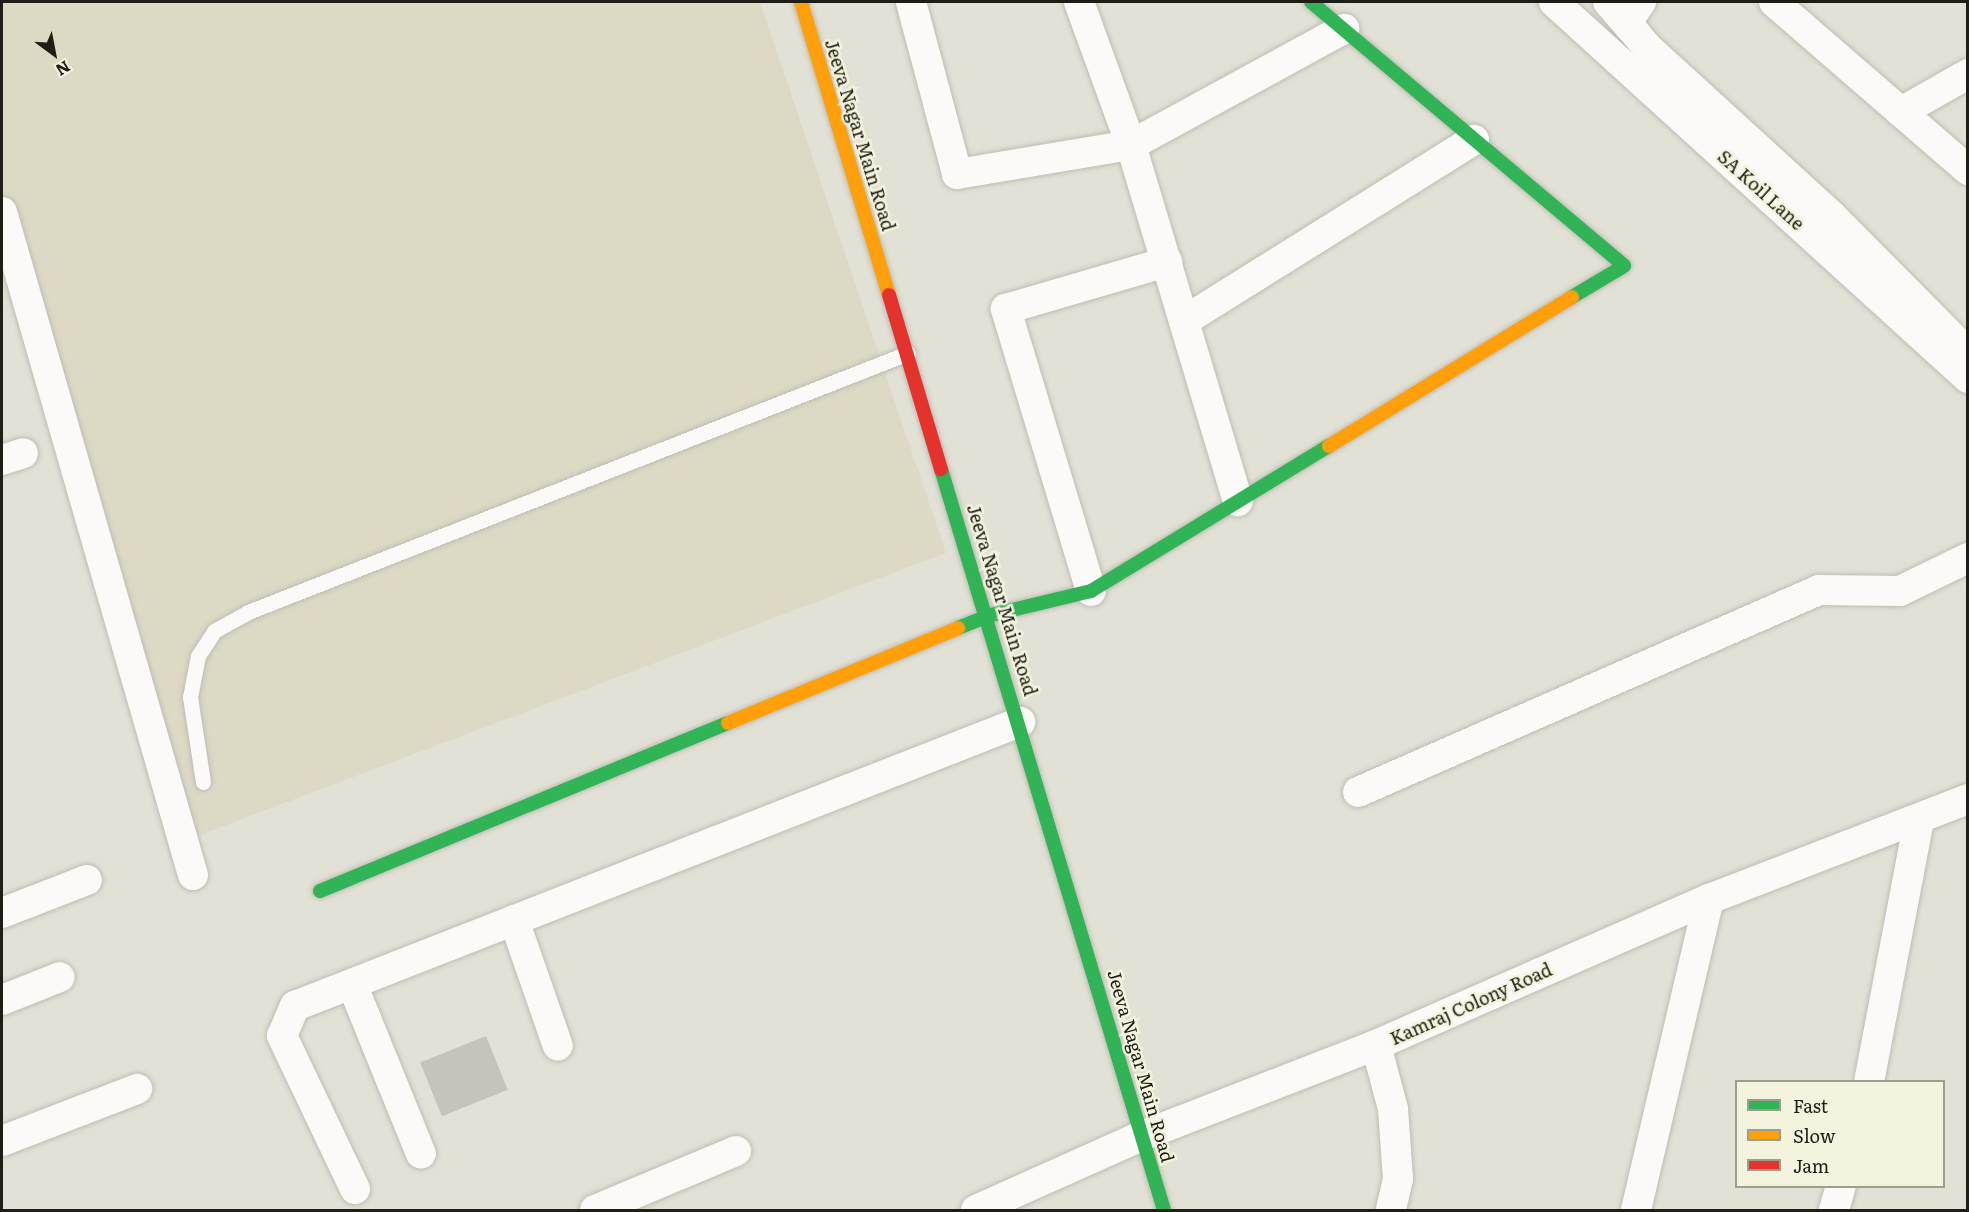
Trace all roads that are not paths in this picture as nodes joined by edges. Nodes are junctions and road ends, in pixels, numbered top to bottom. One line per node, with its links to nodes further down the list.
1 (801, 2): 19 (street, Jeeva Nagar Main Road)
2 (911, 2): 13 (street)
3 (1079, 2): 13 (street)
4 (1311, 2): 9 (street)
5 (1554, 2): 20 (street, SA Koil Lane)
6 (1608, 2): 8 (street)
7 (1774, 2): 11 (street)
8 (1636, 15): 18 (street)
9 (1344, 29): 12 (street); 13 (street)
10 (1968, 74): 11 (street)
11 (1900, 112): 14 (street)
12 (1474, 140): 17 (street); 21 (street)
13 (1131, 145): 16 (street)
14 (1968, 170)
15 (2, 212): 30 (street)
16 (1167, 262): 17 (street); 23 (street)
17 (1184, 321): 21 (street)
18 (1968, 352)
19 (908, 353): 24 (street, Jeeva Nagar Main Road); 26 (lane)
20 (1968, 378)
21 (1238, 501): 23 (street)
22 (1968, 558): 27 (street)
23 (1091, 591): 24 (street)
24 (987, 616): 25 (street, Jeeva Nagar Main Road); 32 (street)
25 (1020, 722): 35 (street); 43 (street, Jeeva Nagar Main Road)
26 (203, 782)
27 (1358, 792)
28 (1968, 799): 29 (street, Kamraj Colony Road)
29 (1919, 821): 33 (street, Kamraj Colony Road); 41 (street)
30 (193, 875)
31 (87, 880): 34 (street)
32 (321, 891)
33 (1709, 899): 39 (street, Kamraj Colony Road); 53 (street)
34 (2, 914)
35 (514, 920): 37 (street); 40 (street)
36 (60, 976): 38 (street)
37 (352, 984): 46 (street); 48 (street)
38 (2, 1000)
39 (1376, 1045): 43 (street, Kamraj Colony Road); 52 (street)
40 (558, 1046)
41 (1869, 1080)
42 (137, 1089): 44 (street)
43 (1144, 1135): 50 (street, Kamraj Colony Road); 51 (street, Jeeva Nagar Main Road)
44 (2, 1142)
45 (736, 1151): 49 (street)
46 (421, 1154)
47 (1840, 1188): 54 (street)
48 (355, 1189)
49 (595, 1210)
50 (976, 1210)
51 (1164, 1210)
52 (1391, 1210)
53 (1636, 1210)
54 (1834, 1210)

